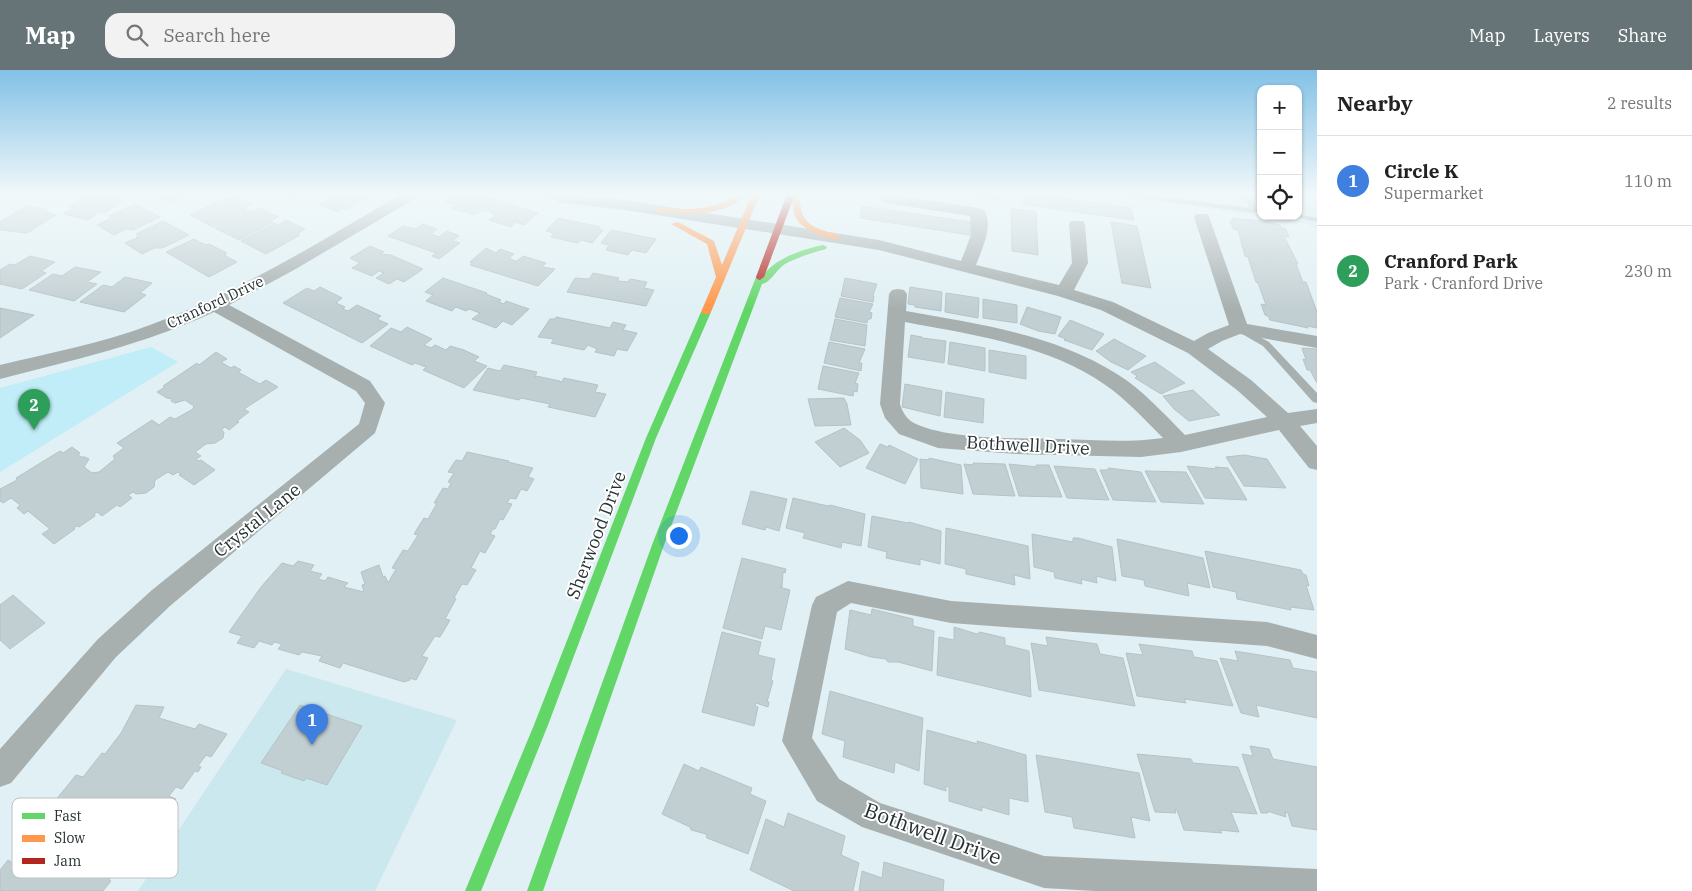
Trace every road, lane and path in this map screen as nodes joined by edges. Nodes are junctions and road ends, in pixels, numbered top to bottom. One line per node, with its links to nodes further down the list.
1 (348, 232): 15 (street, Cranford Drive)
2 (691, 232): 12 (main road)
3 (739, 232): 12 (main road, Sherwood Drive)
4 (774, 232): 9 (street)
5 (814, 232): 10 (main road)
6 (979, 232): 11 (street)
7 (1078, 232): 13 (street)
8 (1207, 232): 18 (street)
9 (777, 234): 10 (street); 16 (main road)
10 (829, 242): 11 (street); 16 (main road)
11 (967, 267): 13 (street)
12 (721, 278): 31 (main road, Sherwood Drive)
13 (1064, 292): 20 (street)
14 (898, 294): 17 (street, Bothwell Drive)
15 (214, 304): 21 (street, Cranford Drive); 30 (street, Crystal Lane)
16 (748, 307): 28 (main road)
17 (898, 315): 26 (street); 26 (street, Bothwell Drive)
18 (1239, 328): 19 (street); 20 (street); 22 (lane)
19 (1317, 342)
20 (1195, 349): 25 (street)
21 (0, 372)
22 (1317, 399)
23 (1317, 416): 25 (street, Bothwell Drive)
24 (694, 419): 28 (main road)
25 (1283, 421): 26 (street, Bothwell Drive); 27 (street)
26 (1181, 444)
27 (1317, 462)
28 (687, 466): 35 (main road)
29 (1317, 647): 32 (street, Bothwell Drive)
30 (0, 772)
31 (486, 858): 33 (main road); 34 (main road, Sherwood Drive)
32 (1317, 886)
33 (462, 891)
34 (473, 891)
35 (535, 891)

